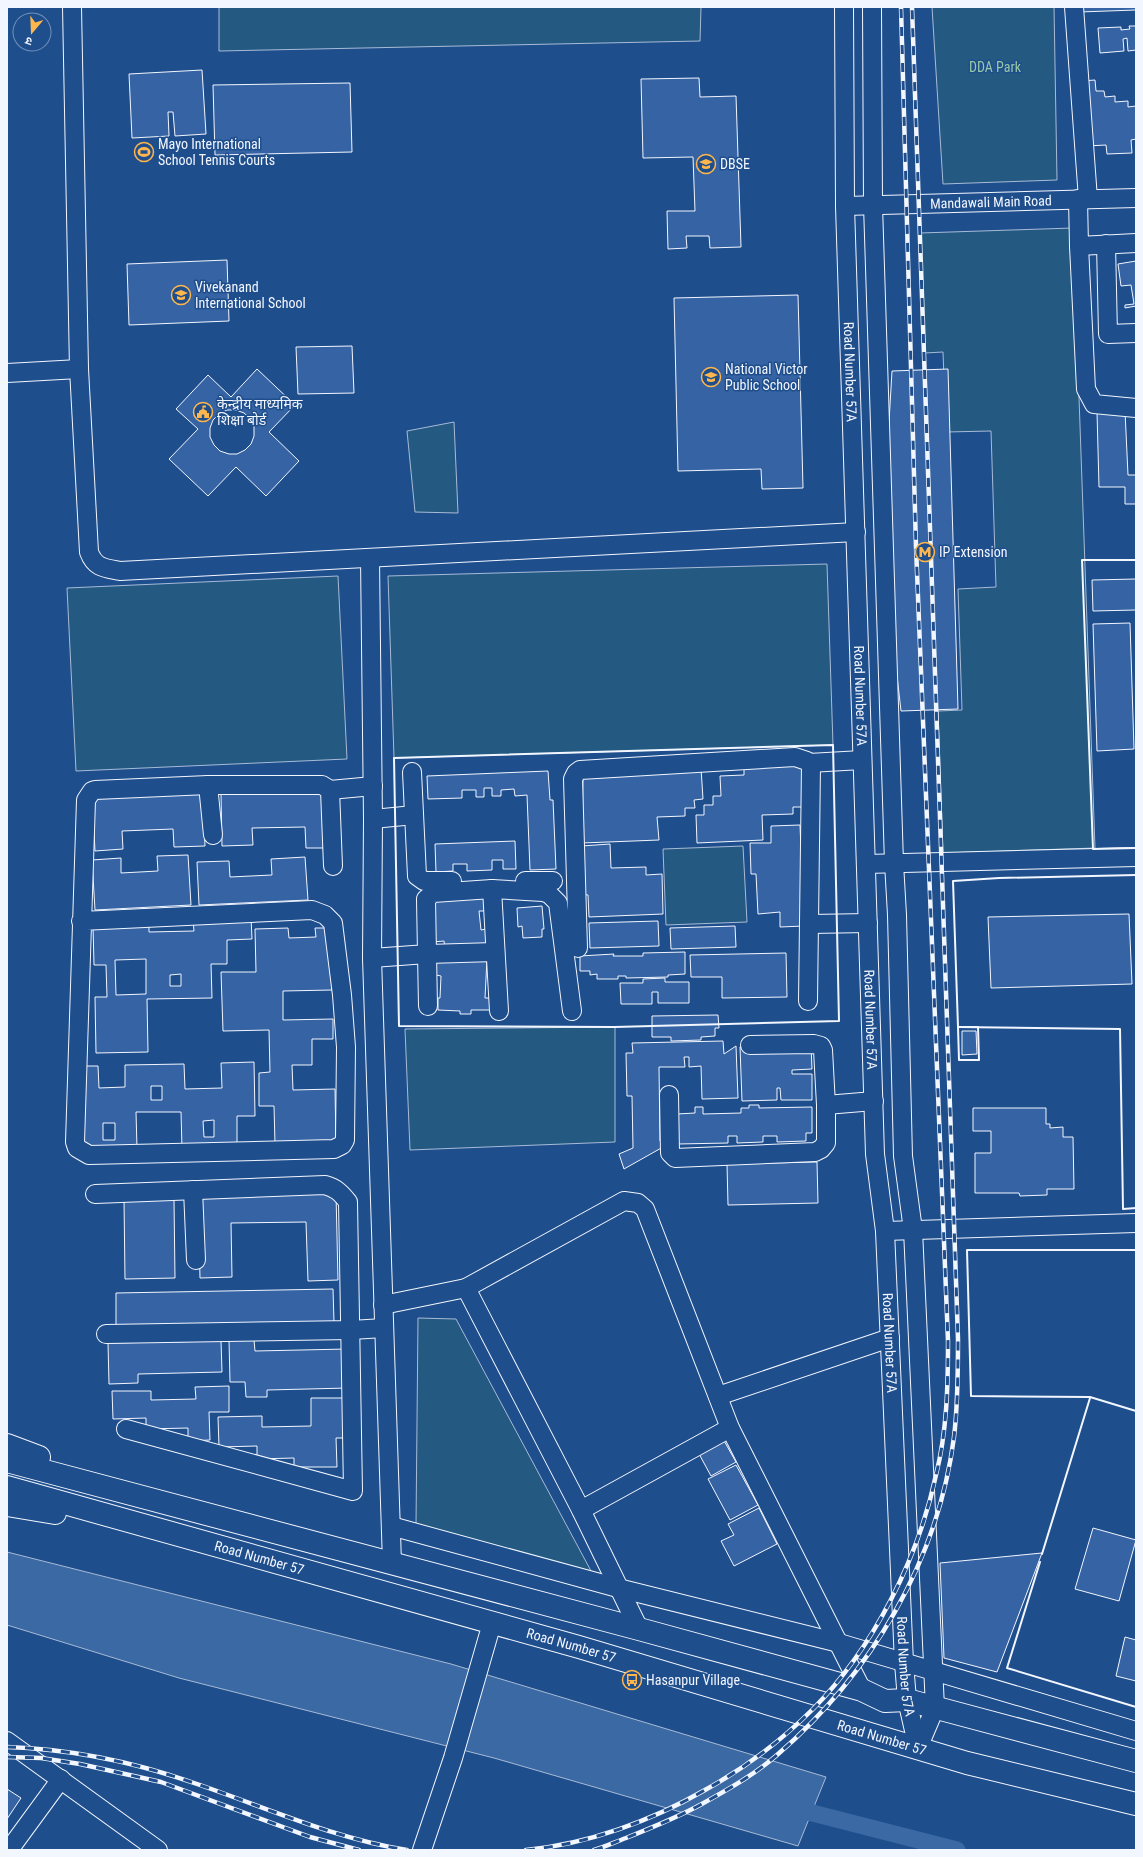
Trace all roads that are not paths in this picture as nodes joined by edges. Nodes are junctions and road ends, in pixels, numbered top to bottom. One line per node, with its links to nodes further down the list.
1 (72, 7): 13 (street)
2 (844, 7): 8 (street, Road Number 57A)
3 (872, 7): 7 (street, Road Number 57A)
4 (1074, 7): 6 (street)
5 (1136, 198): 6 (street, Mandawali Main Road)
6 (1083, 199): 7 (street, Mandawali Main Road); 11 (street)
7 (873, 205): 8 (street, Mandawali Main Road); 28 (street, Road Number 57A)
8 (845, 206): 16 (street, Road Number 57A)
9 (1136, 243): 10 (street)
10 (1106, 244): 11 (street); 12 (street)
11 (1079, 246): 15 (street)
12 (1136, 333)
13 (79, 369): 14 (street); 17 (street)
14 (7, 373)
15 (1136, 408)
16 (856, 532): 17 (street); 18 (street, Road Number 57A)
17 (370, 558): 22 (street)
18 (862, 760): 19 (street); 29 (street, Road Number 57A)
19 (809, 763): 35 (street); 36 (street)
20 (412, 772): 24 (street)
21 (208, 786): 23 (street); 26 (street); 33 (street)
22 (372, 786): 23 (street); 25 (street)
23 (330, 790): 30 (street)
24 (414, 815): 25 (street); 31 (street)
25 (373, 819): 39 (street)
26 (213, 835)
27 (1136, 857): 28 (street)
28 (894, 863): 29 (street); 53 (street, Road Number 57A)
29 (866, 864): 34 (street, Road Number 57A)
30 (333, 866)
31 (553, 881)
32 (492, 889): 37 (street); 38 (street); 43 (street)
33 (81, 920): 46 (street); 46 (street)
34 (868, 923): 35 (street); 48 (street, Road Number 57A)
35 (810, 924): 40 (street)
36 (578, 948)
37 (495, 952): 38 (street); 42 (street)
38 (427, 954): 39 (street); 41 (street)
39 (372, 958): 45 (street)
40 (808, 1001)
41 (428, 1006)
42 (499, 1011)
43 (572, 1011)
44 (750, 1044): 49 (street)
45 (375, 1045): 46 (street); 57 (street)
46 (346, 1047)
47 (669, 1095): 49 (street)
48 (874, 1101): 49 (street); 54 (street, Road Number 57A)
49 (826, 1105)
50 (193, 1190): 51 (street); 55 (street); 59 (street)
51 (95, 1194)
52 (1136, 1223): 53 (street)
53 (913, 1230): 54 (street); 79 (street, Road Number 57A)
54 (885, 1231): 61 (street, Road Number 57A)
55 (196, 1260)
56 (466, 1288): 57 (street); 62 (street); 70 (street)
57 (383, 1305): 58 (street)
58 (384, 1328): 59 (street); 71 (street)
59 (351, 1330): 60 (street); 64 (street)
60 (106, 1334)
61 (890, 1338): 62 (street); 78 (street, Road Number 57A)
62 (718, 1396): 63 (street)
63 (730, 1428): 70 (street); 77 (street)
64 (126, 1429)
65 (7, 1445): 68 (main road)
66 (7, 1461): 68 (main road, Road Number 57)
67 (7, 1487): 72 (main road, Road Number 57)
68 (166, 1504): 73 (main road, Road Number 57)
69 (7, 1506): 72 (main road)
70 (581, 1510): 74 (street)
71 (391, 1526): 73 (street); 74 (street)
72 (159, 1530): 75 (main road, Road Number 57)
73 (392, 1564): 76 (main road, Road Number 57)
74 (618, 1588): 76 (street); 77 (street)
75 (492, 1623): 85 (main road, Road Number 57); 91 (street)
76 (639, 1629): 80 (main road, Road Number 57)
77 (839, 1643): 78 (street); 80 (street)
78 (904, 1663): 79 (street); 81 (street, Road Number 57A)
79 (933, 1670): 82 (street, Road Number 57A); 83 (street)
80 (862, 1690): 81 (main road, Road Number 57)
81 (907, 1700): 82 (main road, Road Number 57); 85 (street, Road Number 57A)
82 (934, 1708): 85 (street, Road Number 57A); 86 (main road, Road Number 57)
83 (1136, 1731)
84 (7, 1741): 87 (street)
85 (918, 1748): 88 (main road, Road Number 57)
86 (1136, 1761)
87 (61, 1779): 89 (street); 90 (street)
88 (1136, 1804)
89 (9, 1850)
90 (158, 1850)
91 (422, 1850)

